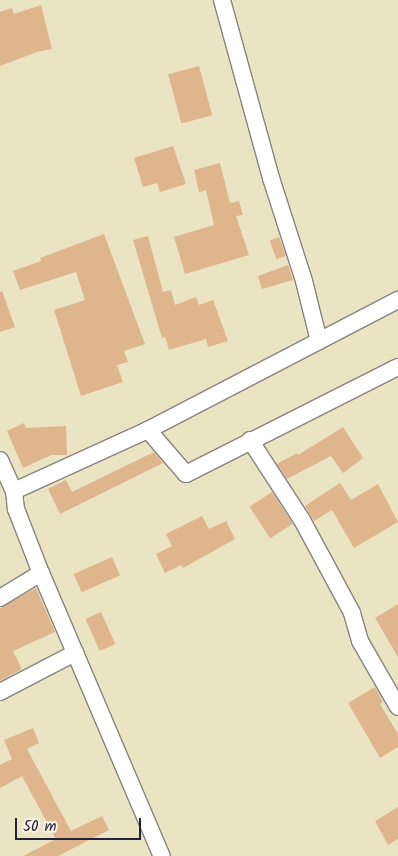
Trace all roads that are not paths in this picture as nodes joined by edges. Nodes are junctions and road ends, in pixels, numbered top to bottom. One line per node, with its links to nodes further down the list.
1 (222, 0): 3 (street)
2 (398, 300): 3 (street)
3 (319, 341): 5 (street)
4 (396, 373): 6 (street)
5 (148, 430): 6 (street); 8 (street)
6 (250, 440): 13 (street)
7 (0, 460): 8 (street)
8 (14, 491): 9 (street)
9 (41, 573): 10 (street); 11 (street)
10 (0, 598)
11 (74, 652): 12 (street); 14 (street)
12 (0, 692)
13 (398, 707)
14 (162, 856)

